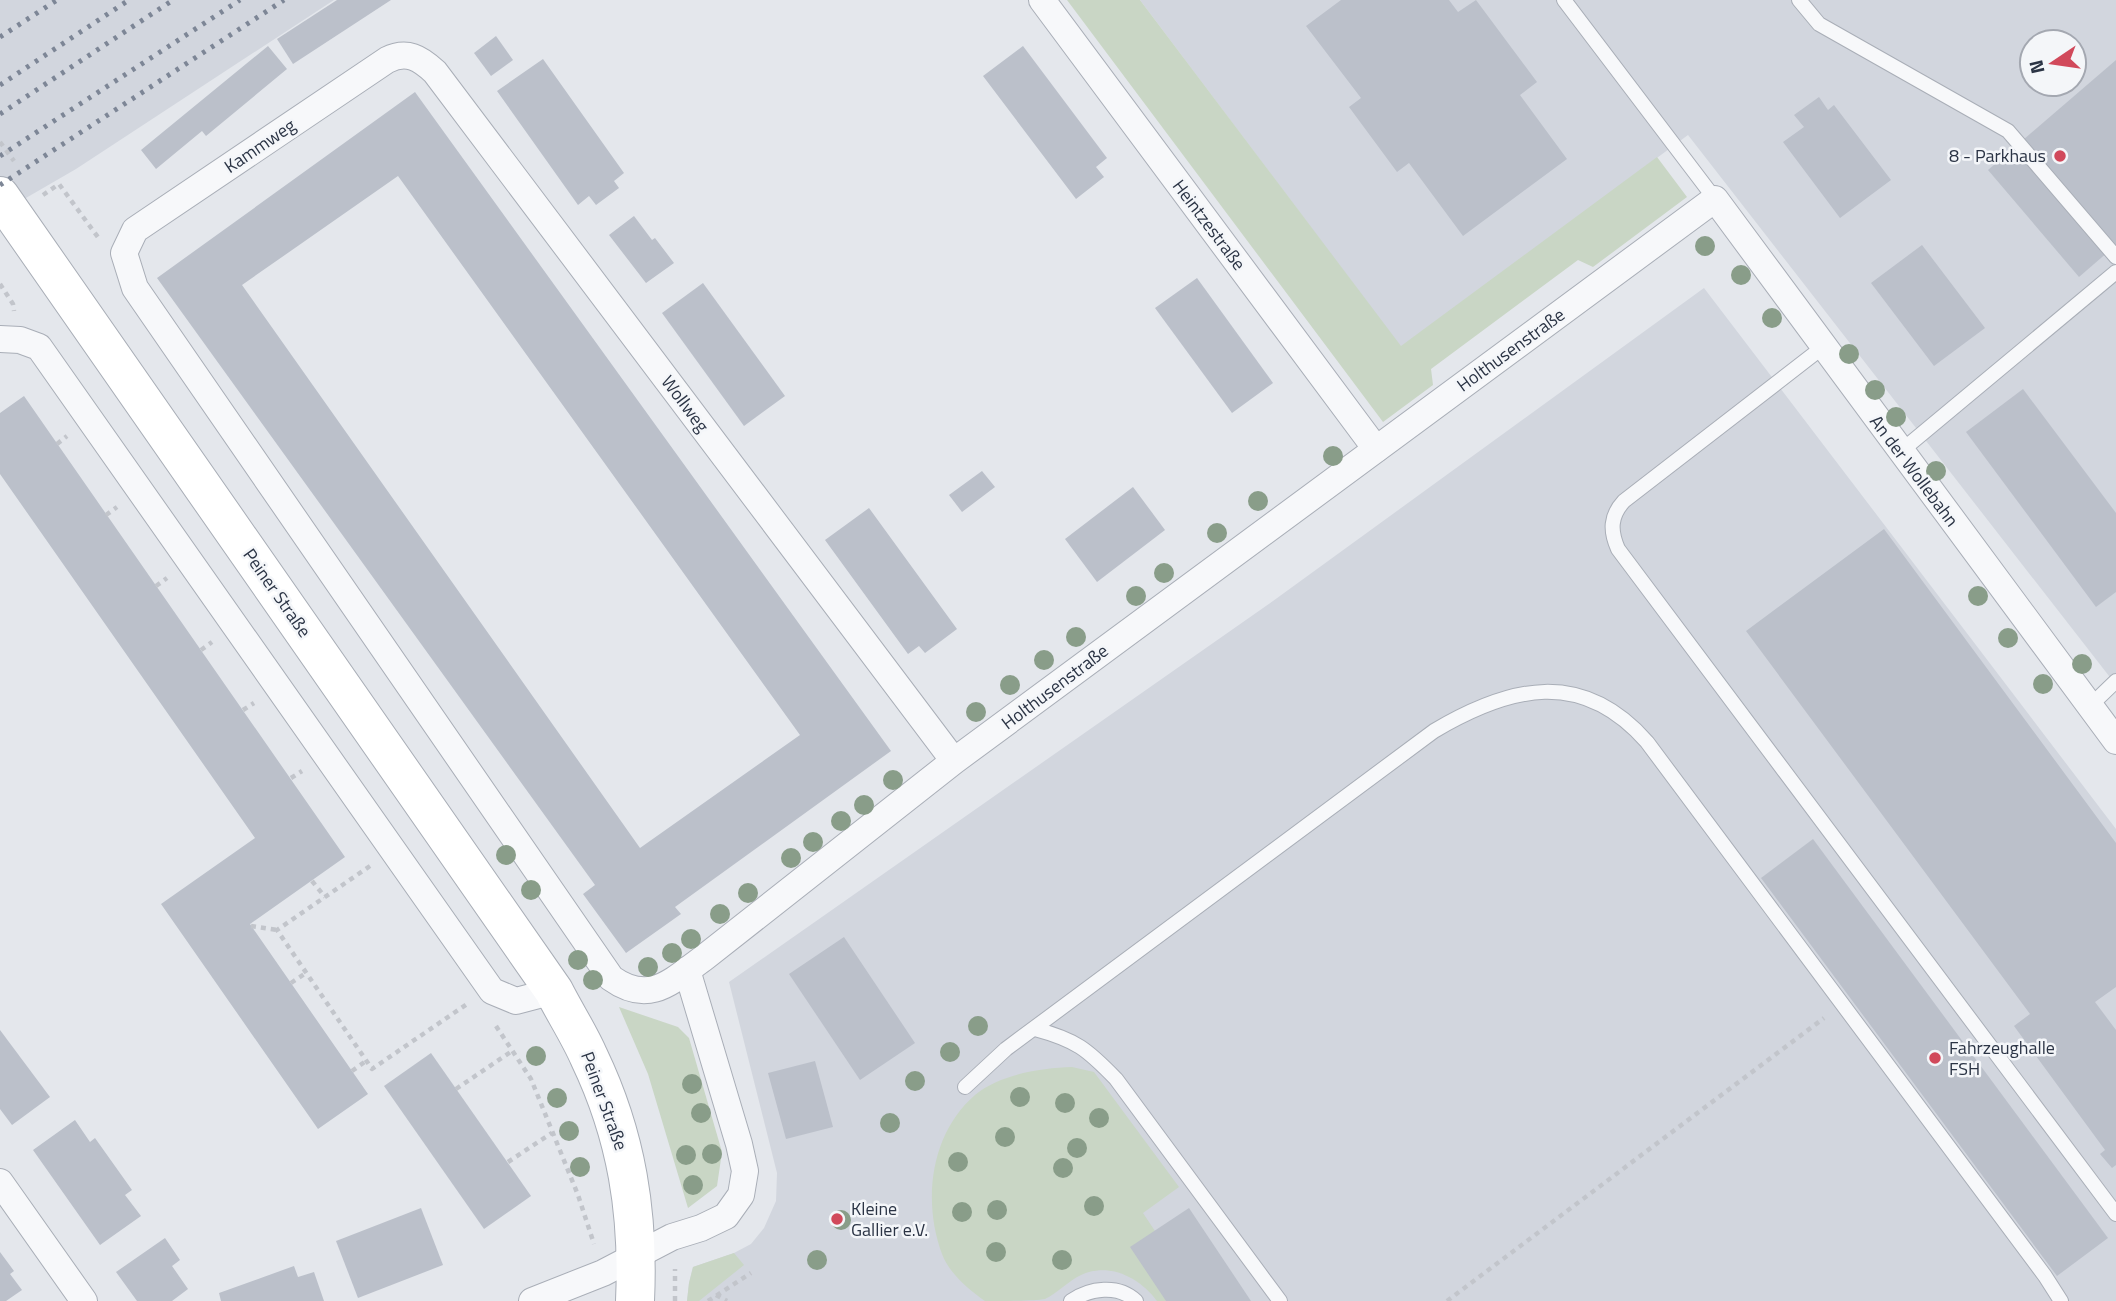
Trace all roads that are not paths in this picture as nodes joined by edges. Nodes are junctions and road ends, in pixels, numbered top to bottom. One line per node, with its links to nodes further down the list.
1 (1042, 0): 11 (street, Heintzestraße)
2 (1564, 0): 6 (lane)
3 (1799, 0): 7 (lane)
4 (408, 54): 16 (street, Wollweg); 17 (street, Kammweg)
5 (0, 196): 18 (street, Peiner Straße)
6 (1715, 199): 10 (street, An der Wollebahn); 11 (street, Holthusenstraße)
7 (2116, 257)
8 (2116, 272): 12 (lane)
9 (10, 339): 18 (street)
10 (1823, 347): 12 (street, An der Wollebahn); 22 (lane)
11 (1376, 449): 16 (street, Holthusenstraße)
12 (1900, 452): 14 (street, An der Wollebahn)
13 (2116, 681): 14 (lane)
14 (2090, 706): 15 (street, An der Wollebahn)
15 (2116, 741)
16 (954, 761): 17 (street, Holthusenstraße)
17 (687, 970): 23 (street)
18 (554, 991): 23 (street, Peiner Straße)
19 (1035, 1029): 20 (lane); 29 (lane); 30 (lane)
20 (965, 1087)
21 (0, 1182): 24 (street)
22 (2116, 1214)
23 (637, 1255): 25 (street); 26 (street, Peiner Straße)
24 (84, 1301)
25 (532, 1301)
26 (635, 1301)
27 (1071, 1301): 28 (lane)
28 (1136, 1301)
29 (1280, 1301)
30 (2061, 1301)

